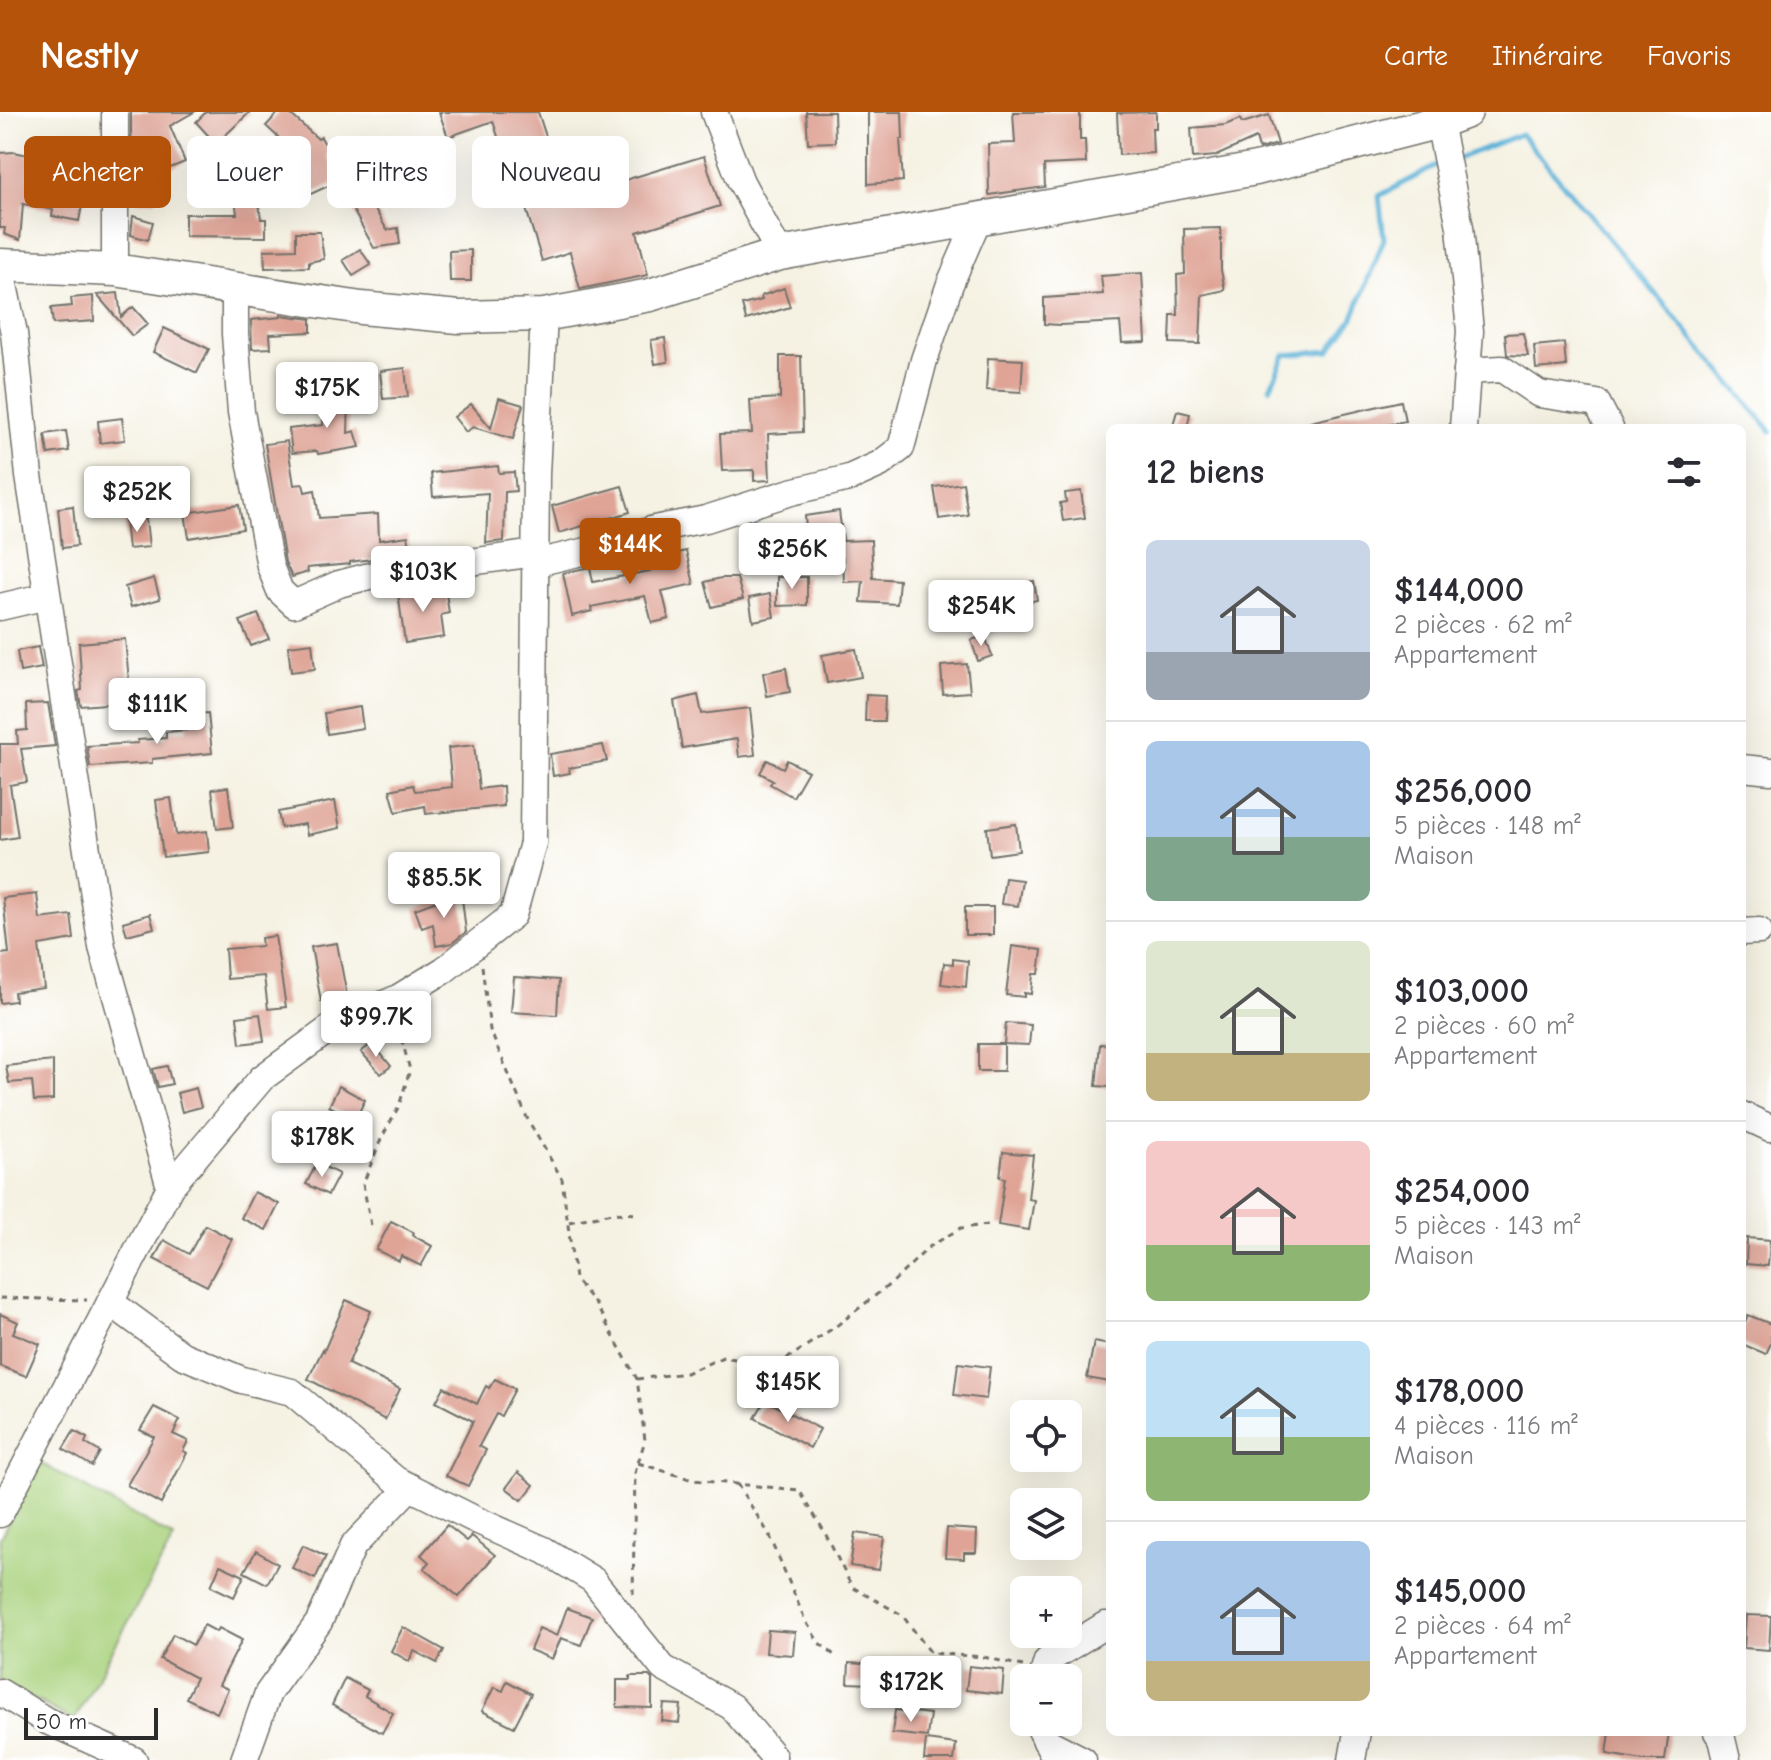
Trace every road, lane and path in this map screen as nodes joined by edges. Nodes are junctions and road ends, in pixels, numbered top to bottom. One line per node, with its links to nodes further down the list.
1 (115, 112): 7 (street)
2 (714, 112): 5 (street)
3 (1452, 117): 4 (main road); 10 (street)
4 (979, 217): 5 (main road); 13 (street)
5 (780, 254): 9 (main road)
6 (0, 265): 7 (main road); 14 (street)
7 (115, 270): 8 (main road)
8 (235, 288): 9 (main road); 13 (street)
9 (544, 315): 13 (street)
10 (1467, 371): 11 (street); 12 (street)
11 (1463, 424)
12 (1608, 424)
13 (536, 558): 18 (street)
14 (47, 596): 15 (street); 22 (street)
15 (0, 607)
16 (1746, 768): 17 (street)
17 (1771, 771)
18 (479, 942): 19 (street); 24 (path)
19 (398, 998): 22 (street); 25 (path)
20 (1746, 1117): 21 (street)
21 (1770, 1128)
22 (170, 1187): 28 (street)
23 (638, 1214): 24 (path)
24 (569, 1222): 29 (path)
25 (371, 1225)
26 (988, 1225): 29 (path)
27 (0, 1298): 28 (path)
28 (110, 1302): 32 (street); 33 (street)
29 (637, 1379): 30 (path)
30 (638, 1463): 31 (path); 35 (path)
31 (737, 1484): 36 (path); 38 (path)
32 (410, 1487): 35 (street); 44 (street)
33 (0, 1514)
34 (1106, 1625): 37 (street)
35 (632, 1629): 45 (street)
36 (838, 1658)
37 (1046, 1664)
38 (1010, 1665)
39 (0, 1692): 43 (street)
40 (1356, 1736): 47 (street)
41 (1720, 1736): 48 (street)
42 (1046, 1741): 46 (street)
43 (134, 1760)
44 (244, 1760)
45 (773, 1760)
46 (1083, 1760)
47 (1352, 1760)
48 (1727, 1760)

